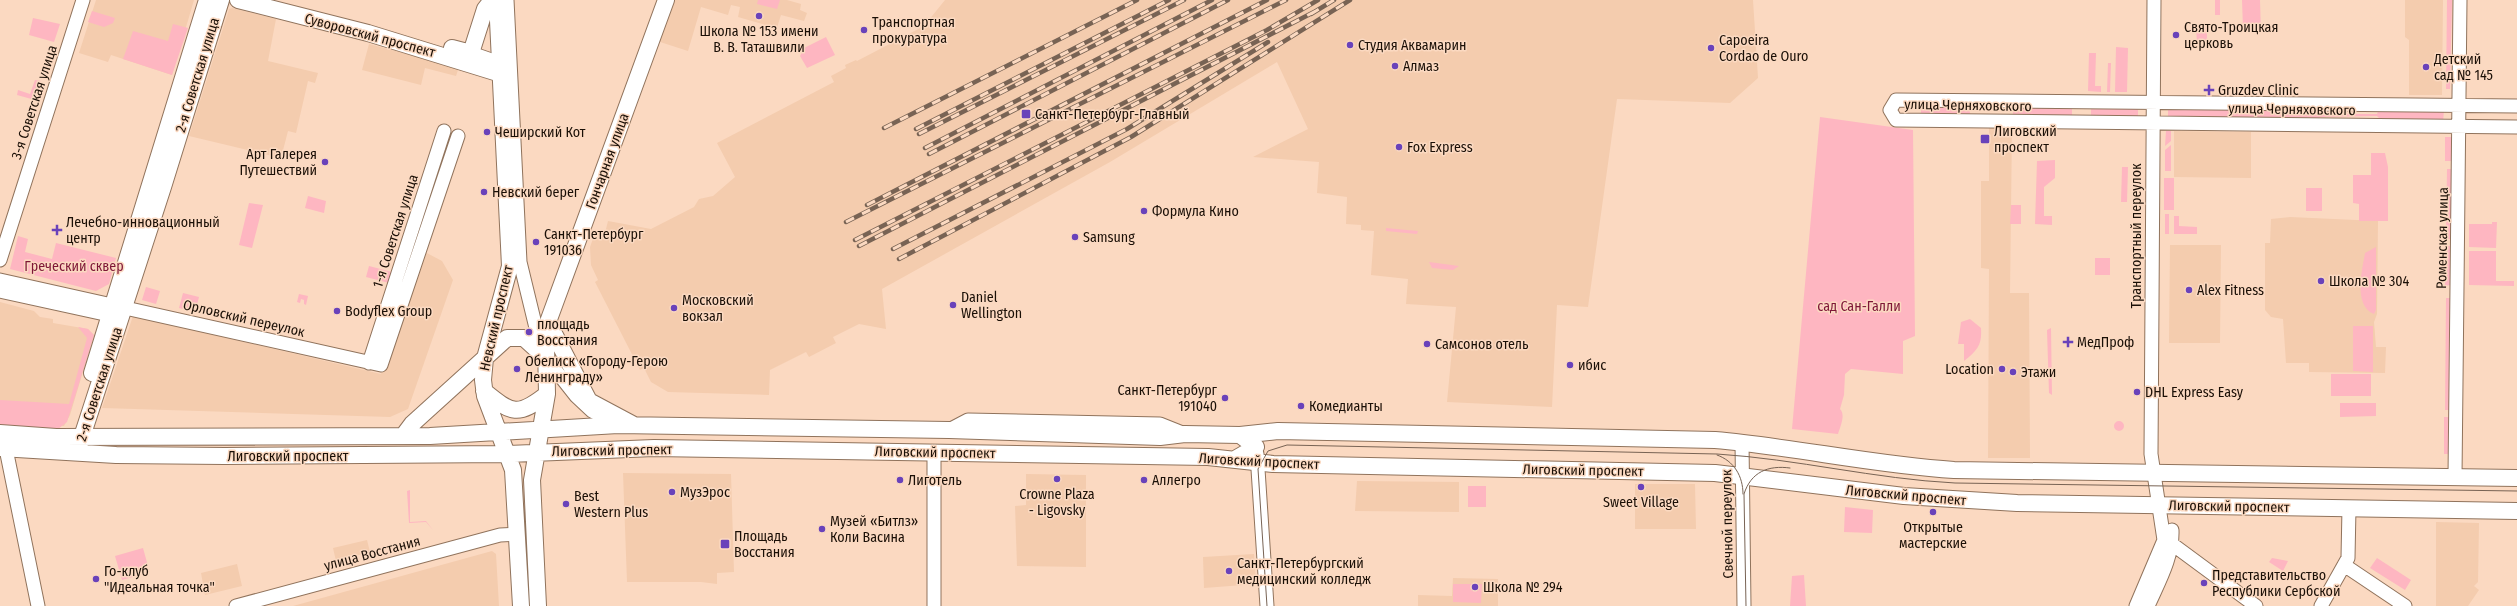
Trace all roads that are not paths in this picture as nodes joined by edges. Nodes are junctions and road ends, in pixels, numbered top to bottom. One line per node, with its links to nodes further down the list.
1 (83, 0): 26 (street, 3-я Советская улица)
2 (207, 0): 29 (main road, 2-я Советская улица)
3 (220, 0): 29 (main road, 2-я Советская улица)
4 (238, 0): 13 (main road, Суворовский проспект)
5 (275, 0): 12 (main road, Суворовский проспект)
6 (492, 0): 12 (main road)
7 (496, 0): 13 (main road, Невский проспект)
8 (508, 0): 13 (street, Невский проспект)
9 (666, 0): 30 (main road, Гончарная улица)
10 (2154, 0): 16 (street, Транспортный переулок)
11 (2460, 0): 17 (street, Роменская улица)
12 (471, 53): 13 (street, Суворовский проспект)
13 (504, 71): 31 (main road, Невский проспект); 32 (street, Невский проспект)
14 (2004, 101): 15 (street, улица Черняховского); 19 (street); 19 (street, улица Черняховского)
15 (2084, 102): 16 (street, улица Черняховского); 20 (street)
16 (2153, 102): 17 (street, улица Черняховского); 21 (street, Транспортный переулок)
17 (2459, 105): 18 (street, улица Черняховского); 22 (street, Роменская улица)
18 (2517, 106)
19 (2003, 122): 20 (street, улица Черняховского)
20 (2083, 122): 21 (street, улица Черняховского)
21 (2153, 123): 22 (street, улица Черняховского); 54 (street, Транспортный переулок)
22 (2459, 126): 23 (street, улица Черняховского); 56 (street, Роменская улица)
23 (2517, 127)
24 (444, 131): 33 (street, 1-я Советская улица)
25 (458, 136): 33 (street, 1-я Советская улица)
26 (0, 260)
27 (0, 280): 29 (street)
28 (0, 291): 29 (street)
29 (115, 309): 33 (street, Орловский переулок); 36 (main road, 2-я Советская улица); 44 (main road, 2-я Советская улица)
30 (548, 322): 32 (main road); 38 (main road)
31 (485, 358): 32 (main road); 34 (main road, Невский проспект); 43 (main road)
32 (546, 358): 35 (main road, Невский проспект); 37 (street)
33 (375, 364)
34 (484, 391): 35 (main road); 42 (main road, Невский проспект)
35 (547, 394): 40 (main road, Невский проспект)
36 (89, 416): 44 (main road, 2-я Советская улица); 45 (main road, Лиговский проспект)
37 (618, 425): 38 (main road, Лиговский проспект); 40 (main road, Лиговский проспект)
38 (635, 425): 39 (main road, Лиговский проспект)
39 (778, 427): 47 (main road, Лиговский проспект); 49 (main road)
40 (541, 430): 42 (main road, Лиговский проспект); 50 (main road, Невский проспект); 53 (main road)
41 (0, 433): 44 (main road, Лиговский проспект)
42 (500, 433): 43 (main road, Лиговский проспект); 53 (main road, Невский проспект)
43 (403, 436): 45 (main road, Лиговский проспект)
44 (77, 437): 45 (main road, Лиговский проспект); 52 (main road, 2-я Советская улица)
45 (173, 437)
46 (1742, 442): 47 (main road, Лиговский проспект); 54 (main road, Лиговский проспект); 55 (street, Свечной переулок)
47 (1252, 444): 51 (main road, Лиговский проспект); 55 (main road, Лиговский проспект); 69 (street)
48 (3, 448): 52 (main road, Лиговский проспект); 64 (street)
49 (778, 450): 50 (main road, Лиговский проспект); 51 (main road, Лиговский проспект)
50 (537, 452): 53 (main road, Лиговский проспект); 67 (main road, Невский проспект)
51 (934, 452): 68 (street)
52 (76, 453): 53 (main road, Лиговский проспект)
53 (508, 454): 61 (main road, Невский проспект)
54 (2152, 473): 56 (main road, Лиговский проспект); 58 (street, Транспортный переулок)
55 (1742, 475): 58 (main road, Лиговский проспект); 70 (street, Свечной переулок)
56 (2455, 477): 57 (main road, Лиговский проспект)
57 (2517, 478)
58 (2165, 506): 59 (main road, Лиговский проспект); 62 (street, Транспортный переулок)
59 (2348, 508): 60 (main road, Лиговский проспект); 63 (street)
60 (2517, 511)
61 (517, 534): 65 (street, улица Восстания); 66 (main road, Невский проспект)
62 (2168, 542): 71 (street); 72 (street); 73 (street)
63 (2344, 565): 74 (street); 75 (street)
64 (38, 606)
65 (236, 606)
66 (521, 606)
67 (538, 606)
68 (934, 606)
69 (1267, 606)
70 (1744, 606)
71 (2136, 606)
72 (2148, 606)
73 (2256, 606)
74 (2321, 606)
75 (2405, 606)

